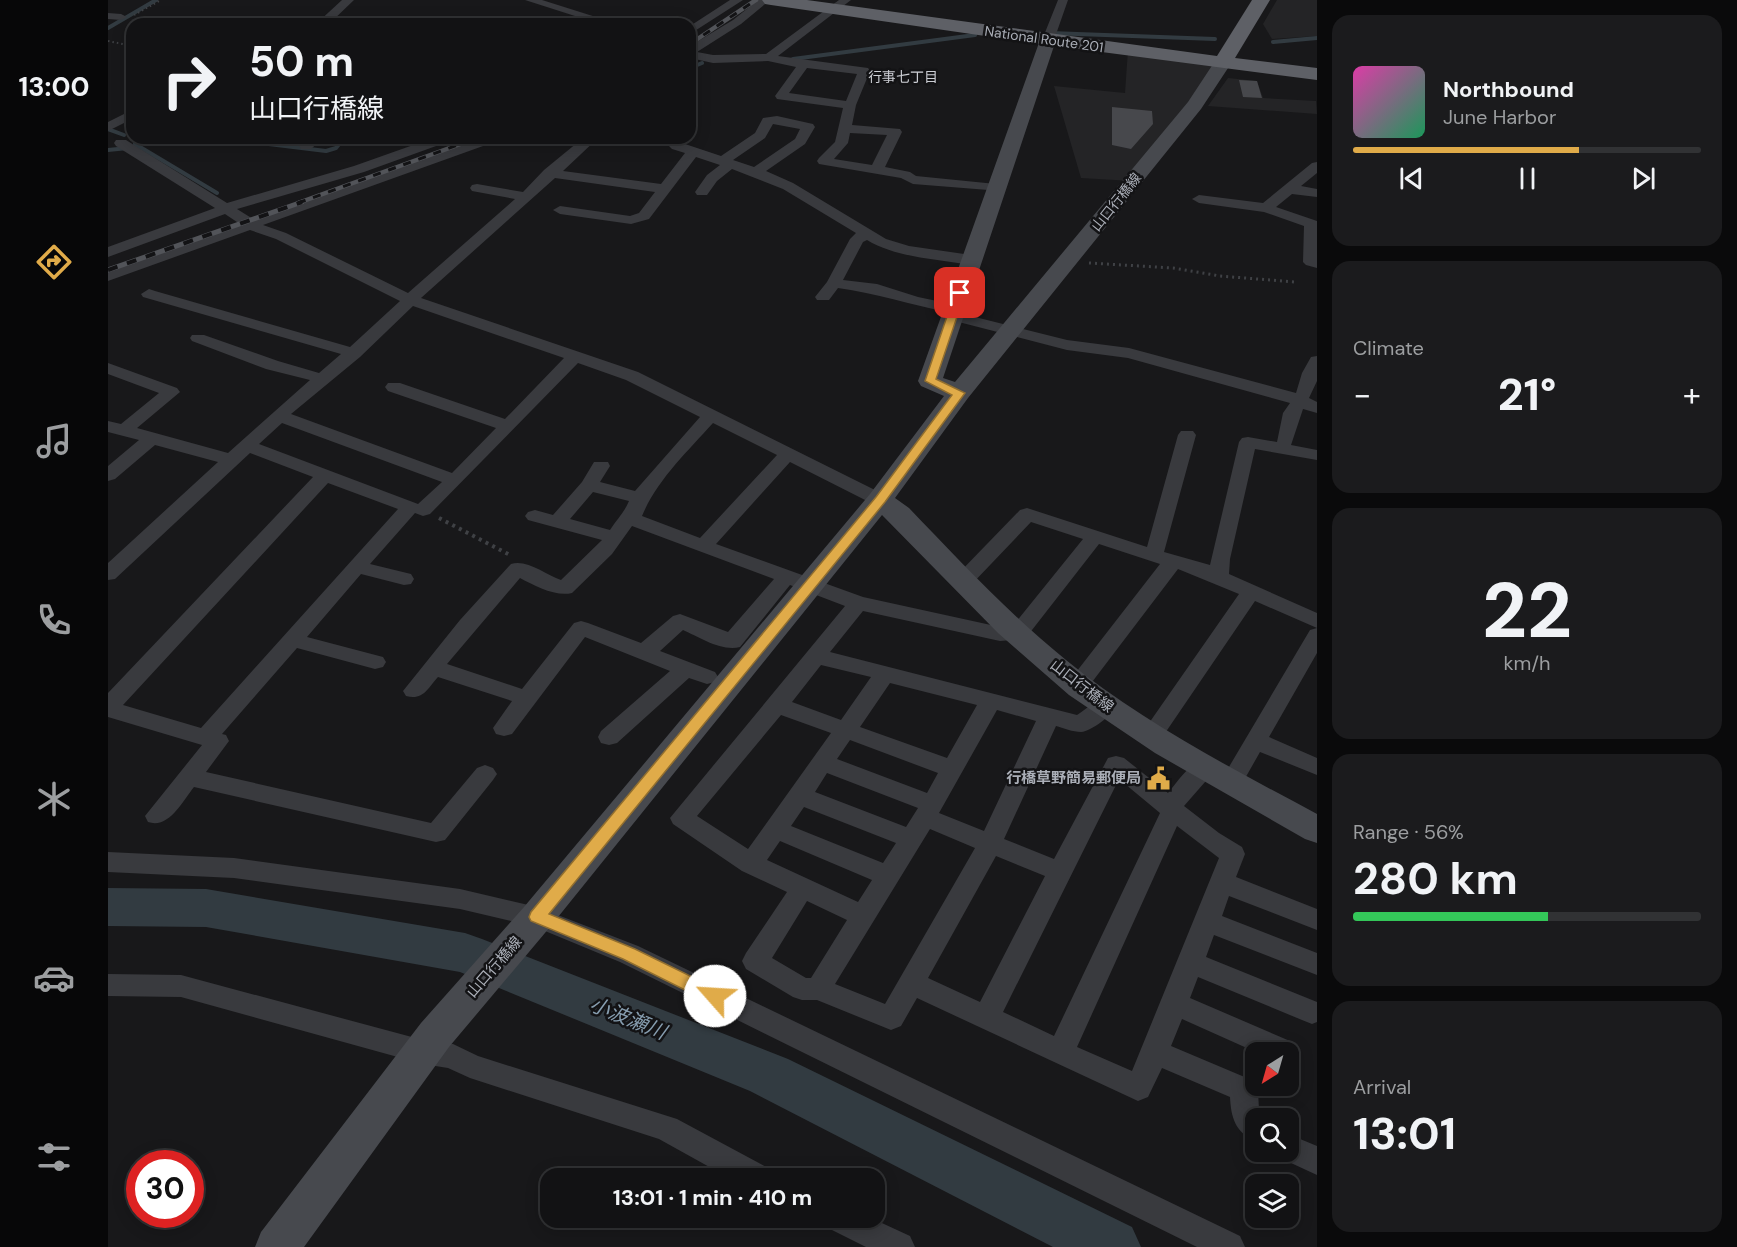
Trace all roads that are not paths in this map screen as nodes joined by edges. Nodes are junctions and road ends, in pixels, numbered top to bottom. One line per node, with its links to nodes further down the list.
1 (349, 0): 11 (street)
2 (530, 0): 12 (street)
3 (738, 0): 13 (street)
4 (765, 0): 15 (street)
5 (771, 0): 8 (highway, National Route 201)
6 (1063, 0): 14 (street)
7 (1261, 0): 18 (highway)
8 (840, 5): 14 (highway, National Route 201); 17 (street)
9 (108, 16): 10 (street)
10 (121, 18)
11 (329, 18)
12 (592, 18)
13 (696, 28)
14 (1048, 40): 18 (highway, National Route 201); 38 (main road)
15 (696, 53)
16 (696, 57): 17 (street)
17 (769, 57): 19 (street)
18 (1224, 62): 20 (highway, National Route 201); 60 (main road, 山口行橋線)
19 (804, 64): 21 (street); 21 (street)
20 (1317, 74)
21 (850, 105): 24 (street)
22 (126, 117): 23 (street)
23 (109, 126): 25 (street)
24 (846, 129): 34 (street); 34 (street)
25 (123, 140)
26 (129, 144): 46 (street)
27 (428, 144): 46 (street)
28 (475, 144): 48 (street)
29 (584, 144): 36 (street)
30 (675, 144): 31 (street)
31 (693, 152): 32 (street); 39 (street)
32 (726, 162): 35 (street); 35 (street); 41 (street)
33 (1317, 166): 40 (street)
34 (877, 170): 38 (street)
35 (756, 172): 50 (street)
36 (549, 173): 39 (street); 43 (street)
37 (477, 188): 43 (street)
38 (996, 188): 52 (main road)
39 (664, 189): 47 (street)
40 (1290, 189): 42 (street); 45 (street)
41 (702, 192)
42 (1317, 193)
43 (524, 196): 58 (street)
44 (1199, 199): 45 (street)
45 (1266, 208): 49 (street)
46 (225, 209): 48 (street); 51 (street)
47 (560, 210)
48 (250, 225): 54 (street); 58 (street)
49 (1314, 226): 53 (street)
50 (866, 234): 52 (street); 55 (street)
51 (108, 252)
52 (971, 260): 59 (main road)
53 (1317, 263)
54 (108, 276)
55 (834, 283): 57 (street); 59 (street)
56 (149, 294): 62 (street)
57 (824, 297)
58 (411, 300): 62 (street); 63 (street)
59 (954, 313): 60 (street); 68 (main road)
60 (1010, 331): 68 (main road, 山口行橋線); 69 (street)
61 (198, 338): 66 (street)
62 (354, 353): 66 (street)
63 (576, 356): 71 (street); 73 (street)
64 (1317, 361): 69 (street)
65 (108, 368): 74 (street)
66 (324, 379): 72 (street)
67 (394, 387): 73 (street)
68 (959, 393): 88 (main road, 山口行橋線)
69 (1300, 400): 70 (street); 77 (street)
70 (1317, 408)
71 (711, 415): 79 (street); 87 (street)
72 (279, 416): 78 (street); 85 (street)
73 (508, 426): 85 (street)
74 (116, 428): 76 (street)
75 (1187, 435): 96 (street)
76 (152, 438): 81 (street); 83 (street)
77 (1285, 441)
78 (248, 446): 81 (street); 84 (street)
79 (788, 454): 88 (street); 95 (street)
80 (1317, 455): 100 (street)
81 (232, 460): 99 (street)
82 (601, 466): 86 (street)
83 (108, 475)
84 (324, 476): 98 (street); 121 (street)
85 (455, 480): 89 (street)
86 (589, 484): 87 (street); 92 (street)
87 (640, 498): 91 (street)
88 (880, 500): 102 (main road, 山口行橋線); 103 (main road, 山口行橋線)
89 (423, 510)
90 (535, 516): 92 (street)
91 (631, 519): 94 (street); 95 (street)
92 (557, 522): 94 (street)
93 (1095, 536): 96 (street); 103 (street); 107 (street)
94 (615, 537): 113 (street)
95 (704, 545): 102 (street)
96 (1152, 555): 97 (street)
97 (1173, 561): 100 (street); 115 (street)
98 (357, 567): 101 (street); 109 (street)
99 (108, 574)
100 (1219, 575): 104 (street)
101 (404, 579)
102 (799, 580): 105 (street); 110 (street); 153 (main road, 山口行橋線)
103 (963, 581): 107 (main road, 山口行橋線)
104 (1252, 590): 106 (street); 125 (street)
105 (858, 603): 107 (street); 111 (street)
106 (1317, 621)
107 (1018, 634): 115 (main road, 山口行橋線)
108 (1317, 635): 128 (street)
109 (292, 640): 112 (street); 127 (street)
110 (645, 652): 117 (street); 126 (street)
111 (816, 656): 114 (street); 119 (street)
112 (375, 662)
113 (432, 667): 116 (street); 117 (street)
114 (884, 675): 118 (street); 124 (street)
115 (1078, 685): 120 (main road, 山口行橋線)
116 (414, 691)
117 (527, 698): 123 (street)
118 (990, 702): 122 (street); 132 (street)
119 (777, 705): 124 (street); 145 (street)
120 (1106, 706): 122 (street); 125 (main road, 山口行橋線)
121 (108, 708): 127 (street)
122 (1049, 717): 143 (street)
123 (504, 728)
124 (845, 729): 130 (street); 132 (street)
125 (1151, 736): 131 (main road, 山口行橋線)
126 (609, 737)
127 (205, 738): 134 (street)
128 (1256, 741): 129 (street); 135 (street)
129 (1315, 760)
130 (821, 762): 136 (street); 137 (street)
131 (1204, 768): 135 (main road, 山口行橋線); 138 (street)
132 (952, 770): 137 (street)
133 (485, 774): 134 (street)
134 (189, 777): 139 (street)
135 (1231, 783): 141 (main road, 山口行橋線)
136 (799, 795): 140 (street); 142 (street)
137 (929, 810): 142 (street); 143 (street)
138 (1172, 810): 146 (street); 148 (street); 164 (street)
139 (157, 816)
140 (775, 829): 145 (street); 147 (street)
141 (1317, 830)
142 (910, 839): 147 (street)
143 (990, 844): 146 (street); 156 (street)
144 (108, 862): 153 (street)
145 (751, 864): 149 (street)
146 (1060, 872): 161 (street)
147 (888, 876): 150 (street)
148 (1222, 882): 151 (street); 152 (street)
149 (802, 889): 150 (street); 158 (street)
150 (863, 916): 158 (street)
151 (1317, 920)
152 (1207, 921): 154 (street); 155 (street)
153 (531, 924): 163 (main road, 山口行橋線); 173 (street)
154 (1191, 962): 159 (street); 160 (street)
155 (1317, 964)
156 (912, 984): 158 (street); 161 (street)
157 (108, 985): 163 (street)
158 (818, 988)
159 (1174, 1004): 162 (street); 165 (street)
160 (1312, 1012)
161 (986, 1018): 164 (street)
162 (1261, 1042)
163 (429, 1044): 169 (street); 171 (main road, 山口行橋線)
164 (1060, 1052): 165 (street)
165 (1155, 1052): 166 (street)
166 (1245, 1115)
167 (1299, 1152): 168 (street)
168 (1317, 1161)
169 (739, 1168)
170 (860, 1228): 172 (street)
171 (278, 1247)
172 (899, 1247)
173 (1229, 1247)

